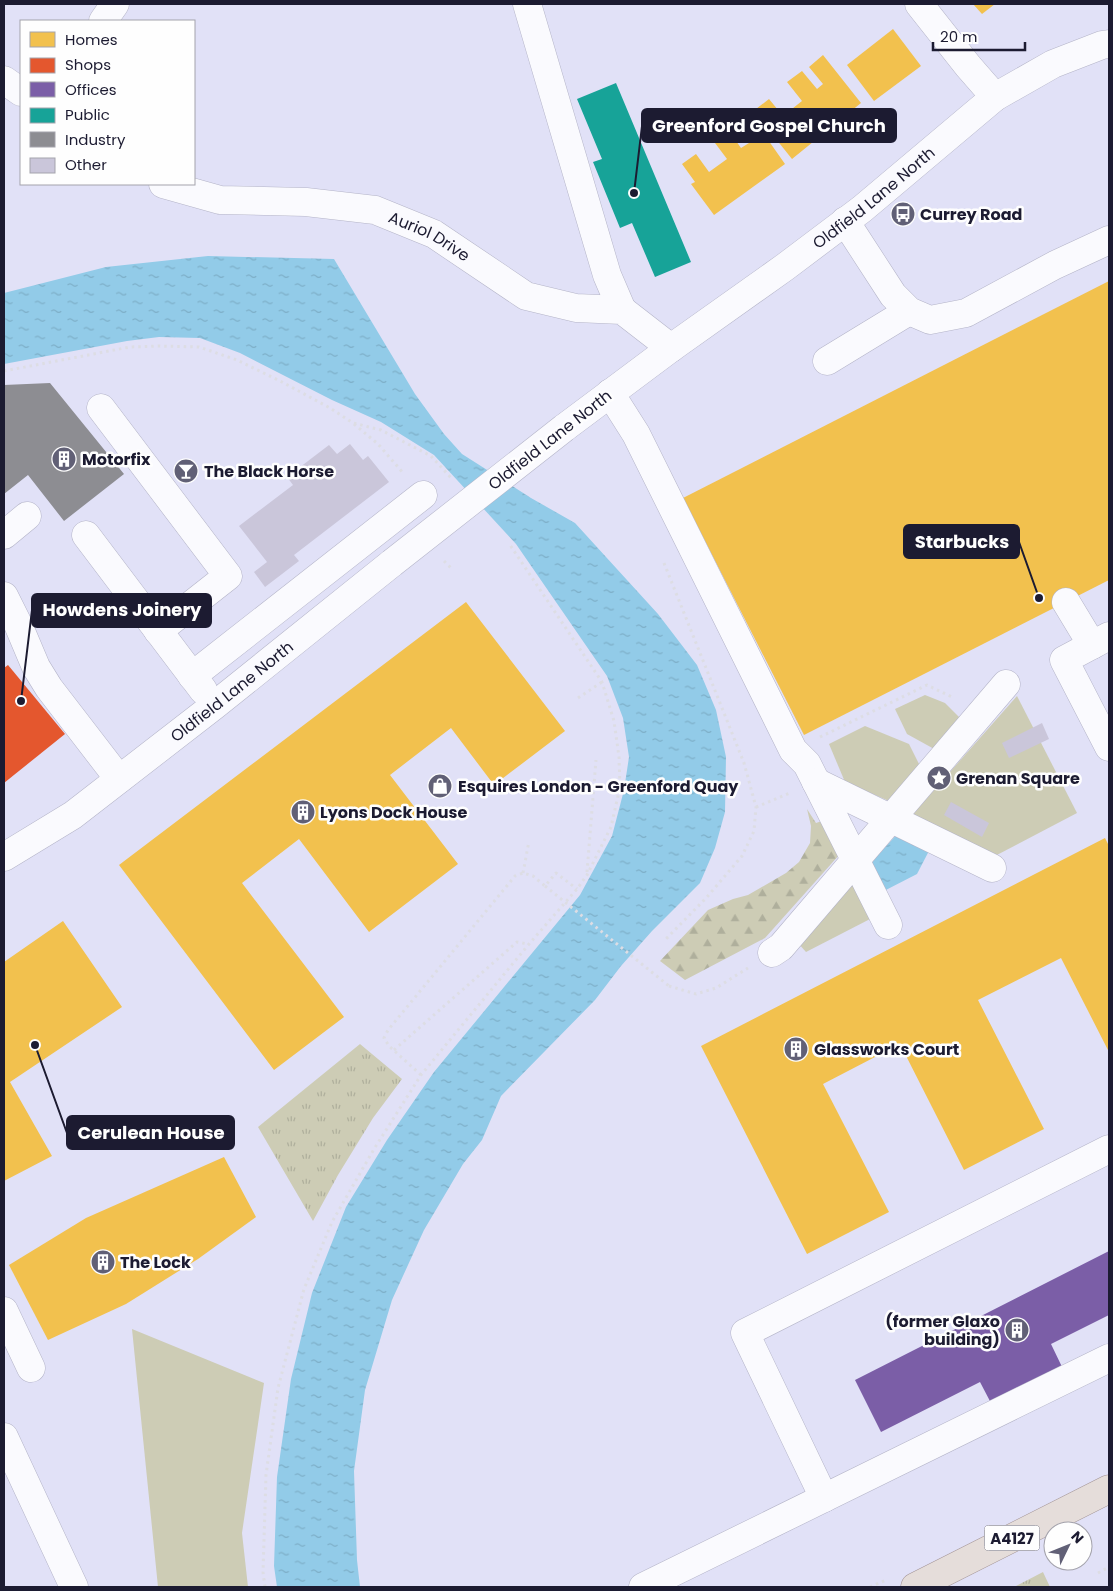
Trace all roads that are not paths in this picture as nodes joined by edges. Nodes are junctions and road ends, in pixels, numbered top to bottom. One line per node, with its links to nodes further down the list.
1 (115, 4): 4 (street)
2 (527, 4): 12 (street)
3 (919, 4): 8 (street)
4 (104, 20)
5 (1109, 44): 8 (street, Oldfield Lane North)
6 (4, 80): 7 (street)
7 (20, 91)
8 (995, 98): 10 (street, Oldfield Lane North)
9 (167, 185): 12 (street, Auriol Drive)
10 (845, 221): 13 (street); 14 (street, Oldfield Lane North)
11 (1109, 240): 13 (street)
12 (622, 310): 14 (street)
13 (909, 311): 15 (street)
14 (672, 348): 16 (street, Oldfield Lane North)
15 (827, 361)
16 (610, 393): 28 (street, Oldfield Lane North, bridge); 31 (street)
17 (101, 408): 24 (street)
18 (423, 495): 26 (street)
19 (27, 516): 20 (street)
20 (4, 535)
21 (86, 535): 24 (street)
22 (4, 596): 30 (street)
23 (1066, 602): 25 (street)
24 (158, 631): 26 (street)
25 (1100, 641): 29 (street)
26 (192, 676): 28 (street)
27 (1006, 684): 32 (street)
28 (215, 705): 30 (street, Oldfield Lane North)
29 (1109, 747)
30 (120, 779): 33 (street, Oldfield Lane North)
31 (816, 782): 32 (street); 34 (street)
32 (891, 819): 34 (street); 35 (street)
33 (4, 857)
34 (855, 861): 36 (street); 37 (street)
35 (992, 868)
36 (888, 925)
37 (772, 953)
38 (1109, 1149): 44 (street)
39 (4, 1311): 41 (street)
40 (1109, 1358): 44 (street)
41 (31, 1368)
42 (4, 1437): 45 (street)
43 (1109, 1489): 47 (main road, A4127)
44 (824, 1498): 46 (street)
45 (74, 1587)
46 (643, 1587)
47 (915, 1587)

